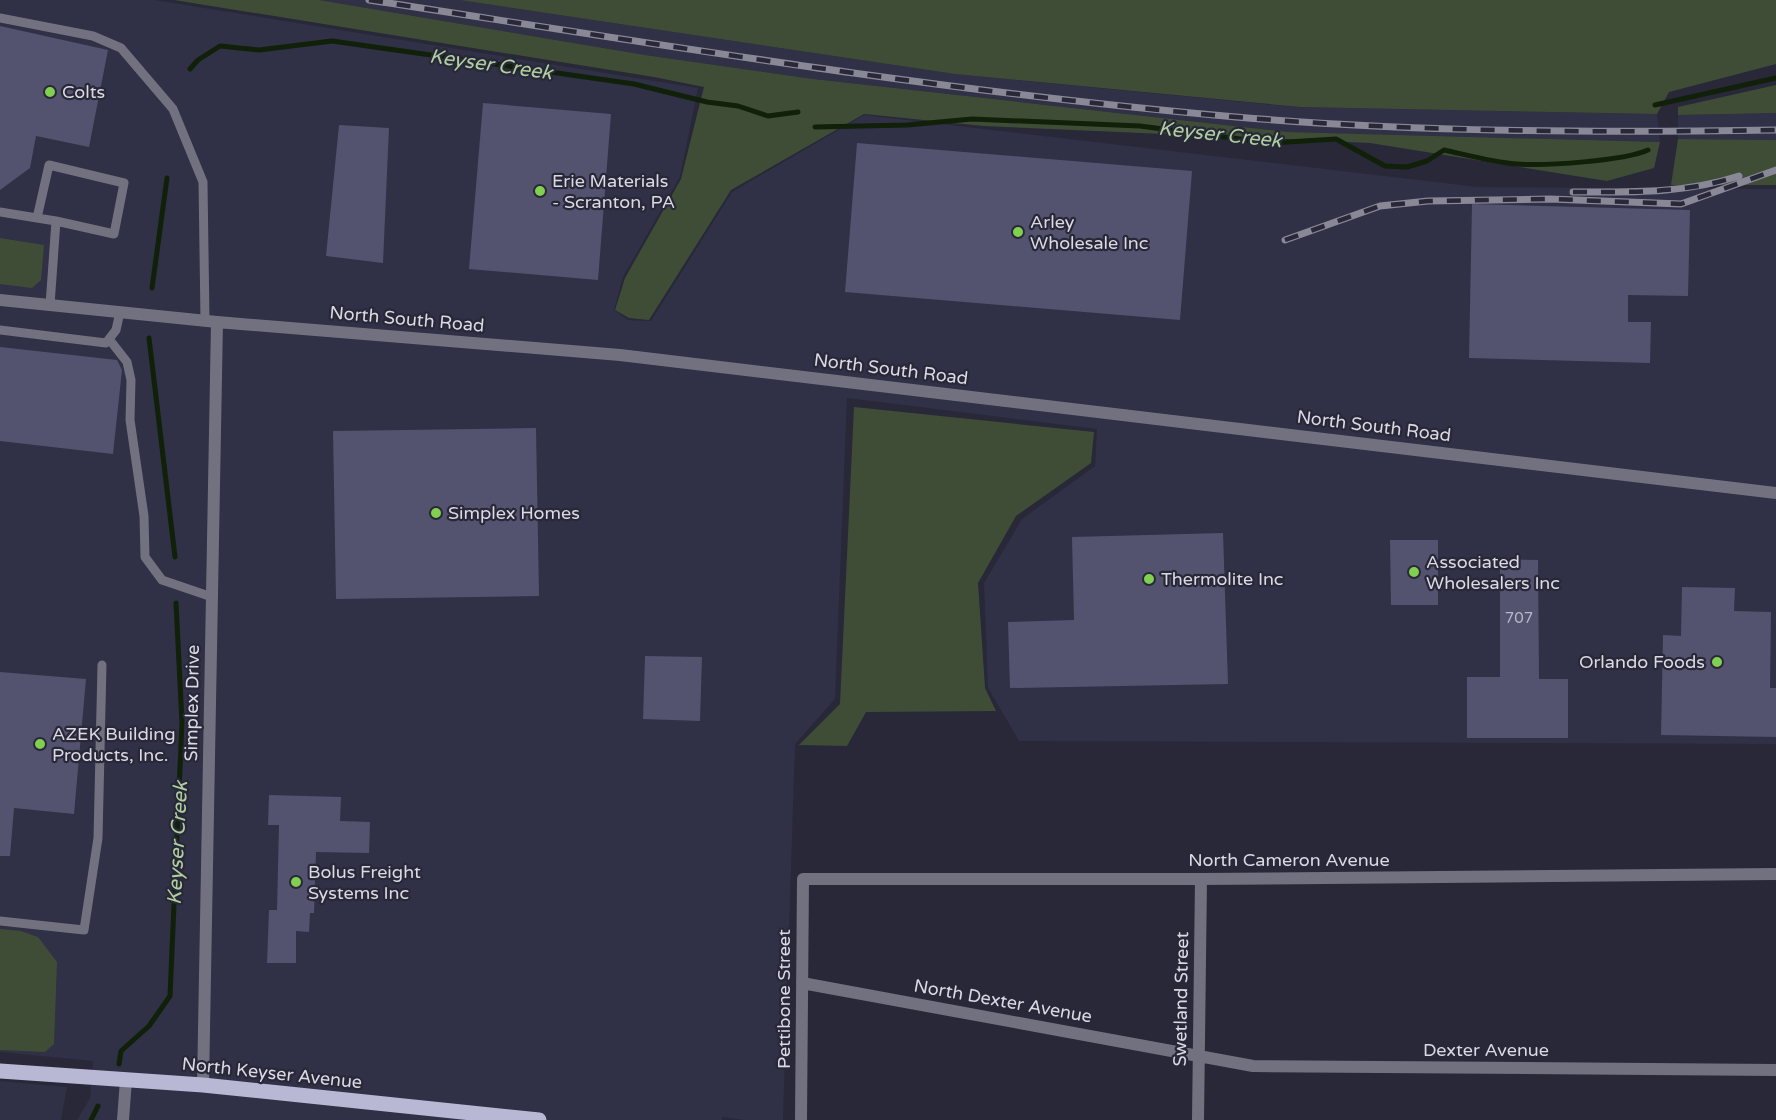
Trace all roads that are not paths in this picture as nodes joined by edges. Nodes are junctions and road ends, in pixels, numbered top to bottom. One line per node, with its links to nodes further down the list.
1 (0, 18): 8 (lane)
2 (0, 212): 3 (lane)
3 (37, 218): 4 (lane); 4 (lane)
4 (56, 221): 6 (lane)
5 (0, 300): 6 (street, North South Road)
6 (50, 305): 7 (street, North South Road)
7 (120, 312): 8 (street, North South Road); 10 (lane)
8 (211, 321): 11 (street, North South Road); 12 (street, Simplex Drive)
9 (0, 330): 10 (lane)
10 (109, 339): 12 (lane)
11 (1776, 493)
12 (212, 597): 23 (street, Simplex Drive)
13 (102, 665): 17 (lane)
14 (1776, 874): 16 (street, North Cameron Avenue)
15 (803, 879): 16 (street, North Cameron Avenue); 18 (street, Pettibone Street)
16 (1201, 879): 19 (street, Swetland Street)
17 (0, 921)
18 (802, 983): 19 (street, North Dexter Avenue); 26 (street, Pettibone Street)
19 (1198, 1055): 20 (street, Dexter Avenue); 27 (street, Swetland Street)
20 (1776, 1070)
21 (0, 1071): 22 (main road, North Keyser Avenue)
22 (126, 1080): 23 (main road, North Keyser Avenue); 24 (street)
23 (203, 1085): 25 (main road, North Keyser Avenue)
24 (123, 1120)
25 (539, 1120)
26 (801, 1120)
27 (1198, 1120)

